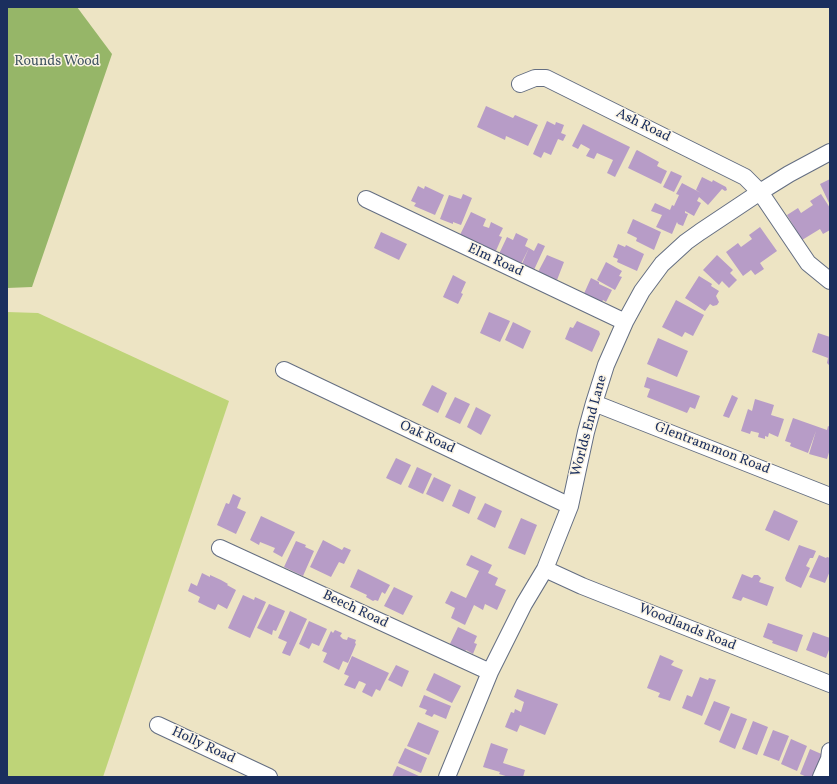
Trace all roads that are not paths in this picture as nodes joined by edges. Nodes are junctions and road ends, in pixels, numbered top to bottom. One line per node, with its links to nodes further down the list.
1 (520, 84): 3 (street, Ash Road)
2 (830, 152): 3 (street, Worlds End Lane)
3 (760, 192): 5 (street, Ash Road); 6 (street, Worlds End Lane)
4 (366, 200): 6 (street, Elm Road)
5 (830, 281)
6 (625, 322): 8 (street, Worlds End Lane)
7 (284, 370): 10 (street, Oak Road)
8 (594, 403): 9 (street, Glentrammon Road); 10 (street, Worlds End Lane)
9 (830, 496)
10 (570, 506): 12 (street, Worlds End Lane)
11 (220, 548): 13 (street, Beech Road)
12 (545, 570): 13 (street, Worlds End Lane); 14 (street, Woodlands Road)
13 (490, 672): 18 (street, Worlds End Lane)
14 (830, 684)
15 (158, 725): 17 (street, Holly Road)
16 (830, 751): 19 (street)
17 (269, 777)
18 (447, 777)
19 (821, 777)

